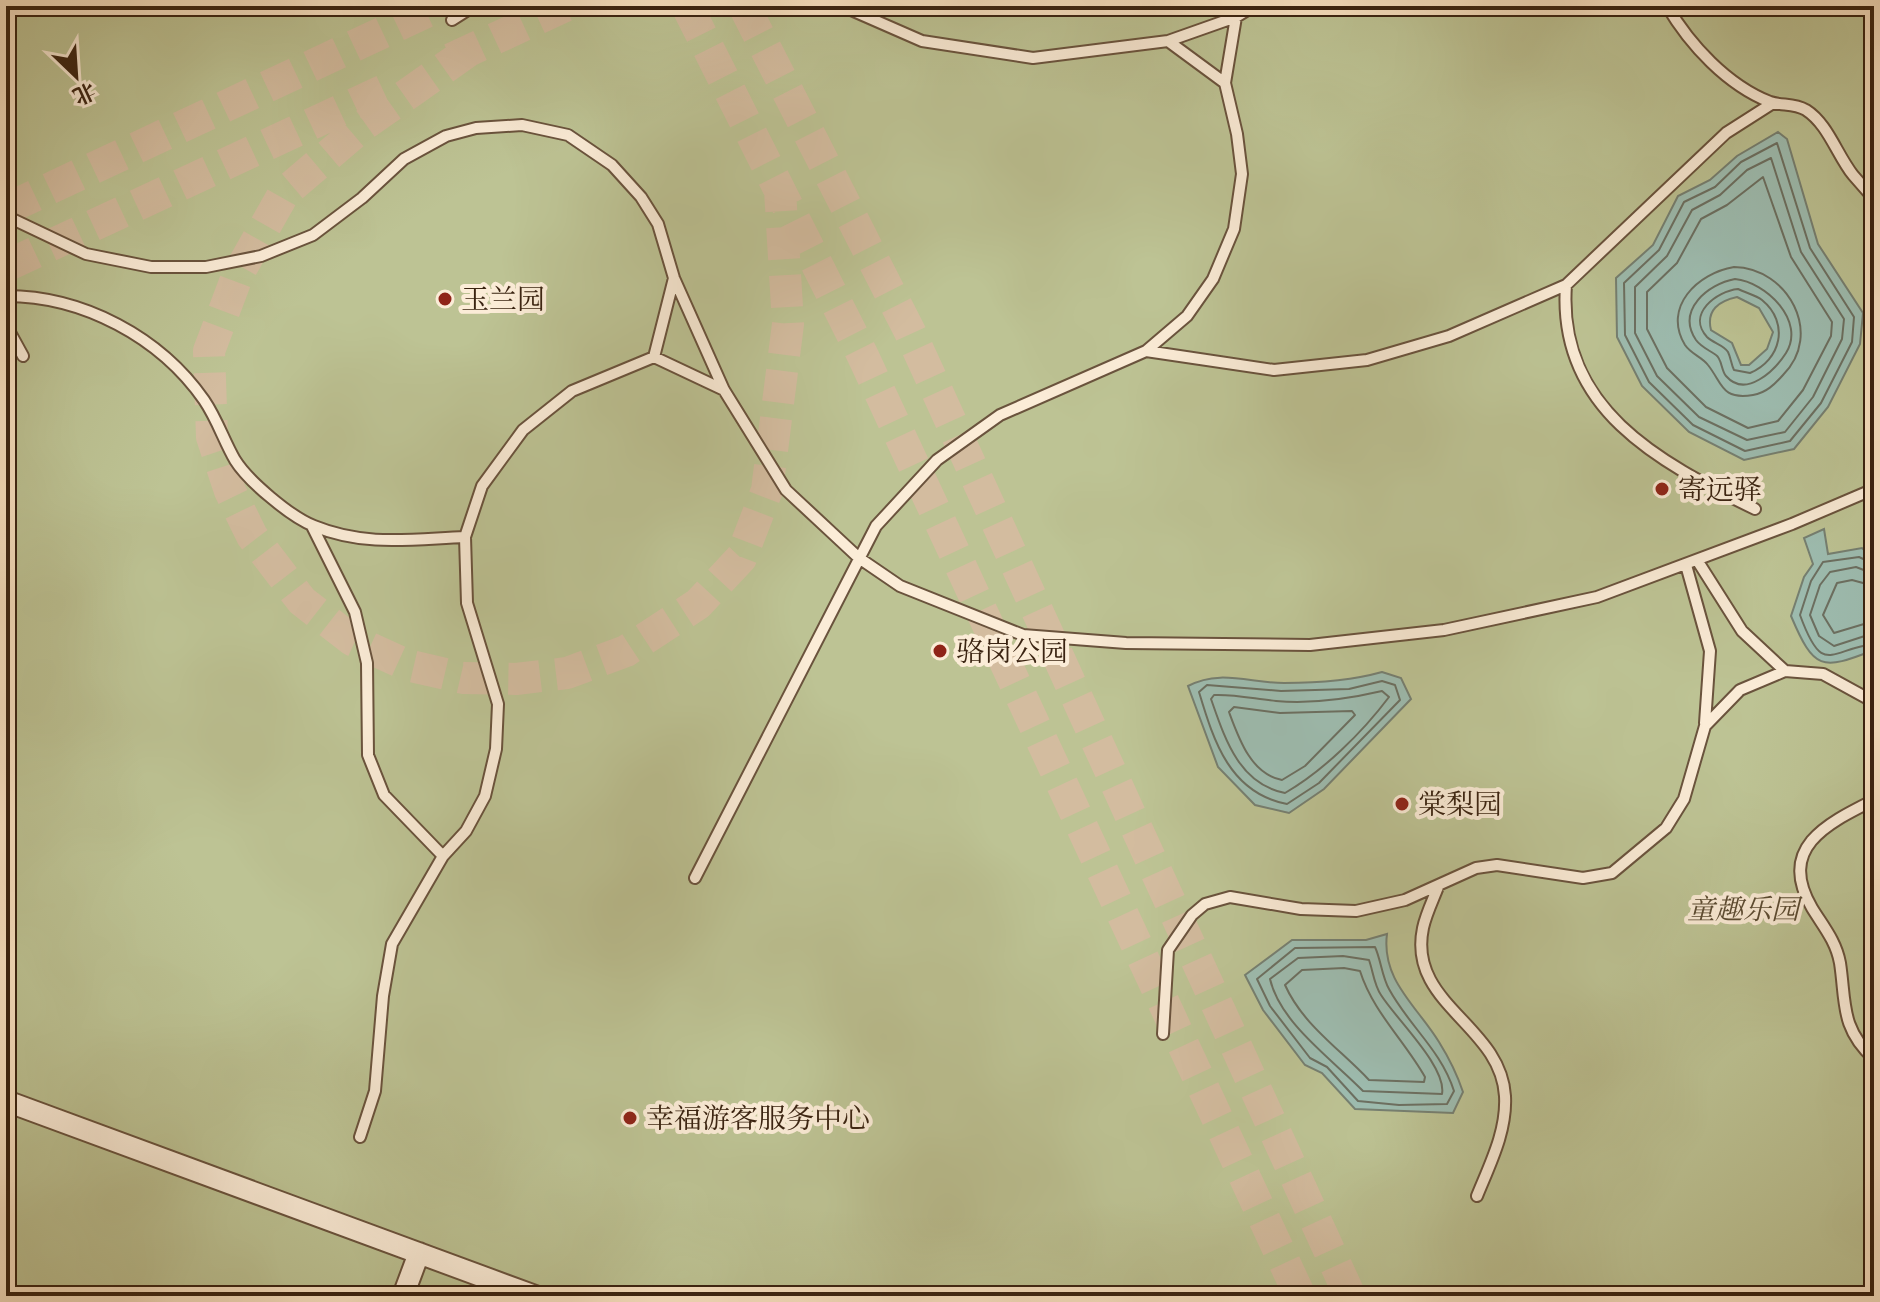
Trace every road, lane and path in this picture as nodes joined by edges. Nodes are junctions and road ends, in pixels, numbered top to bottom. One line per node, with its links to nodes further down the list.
1 (474, 6): 6 (lane)
2 (842, 6): 7 (lane)
3 (1254, 6): 5 (lane)
4 (1667, 6): 9 (lane)
5 (1236, 17): 7 (lane); 8 (lane)
6 (452, 20)
7 (1168, 41): 8 (lane)
8 (1225, 83): 16 (lane)
9 (1773, 103): 10 (lane); 13 (lane)
10 (1874, 199)
11 (6, 216): 12 (lane)
12 (674, 278): 18 (lane); 19 (lane)
13 (1566, 285): 16 (lane); 21 (lane)
14 (6, 296): 22 (lane)
15 (6, 325): 17 (lane)
16 (1146, 351): 24 (lane)
17 (23, 356)
18 (654, 357): 19 (lane); 23 (lane)
19 (724, 390): 24 (lane)
20 (1874, 489): 25 (lane)
21 (1755, 509)
22 (312, 526): 23 (lane); 30 (lane)
23 (465, 537): 30 (lane)
24 (859, 558): 25 (lane); 31 (lane)
25 (1692, 562): 26 (lane); 28 (lane)
26 (1785, 671): 27 (lane); 28 (lane)
27 (1874, 702)
28 (1705, 726): 32 (lane)
29 (1874, 800): 34 (lane)
30 (443, 856): 36 (lane)
31 (695, 878)
32 (1438, 887): 33 (lane); 37 (lane)
33 (1163, 1034)
34 (1874, 1059)
35 (6, 1101): 38 (street)
36 (360, 1137)
37 (1477, 1196)
38 (419, 1253): 39 (street); 40 (street)
39 (403, 1296)
40 (535, 1296)

